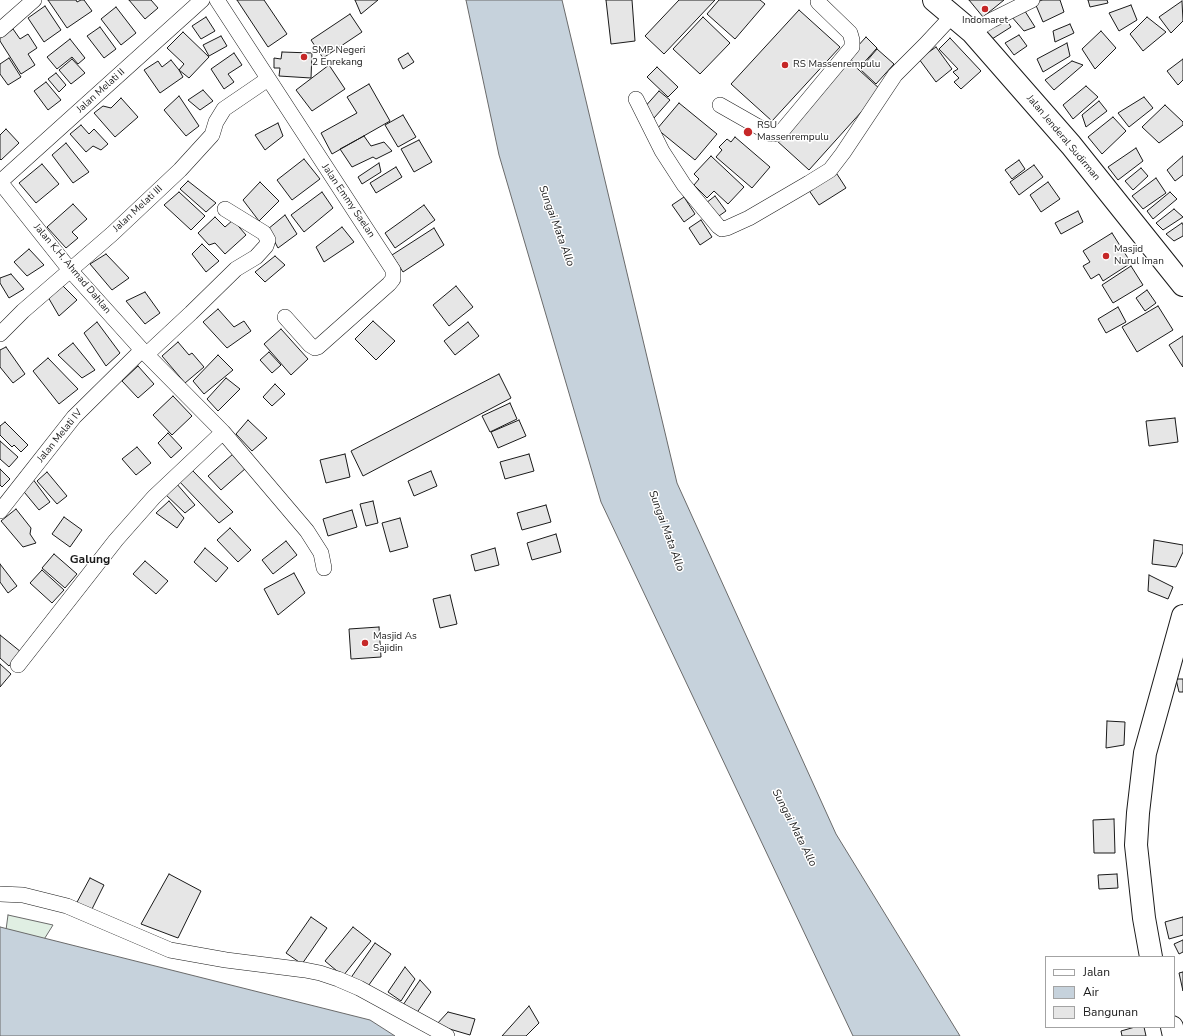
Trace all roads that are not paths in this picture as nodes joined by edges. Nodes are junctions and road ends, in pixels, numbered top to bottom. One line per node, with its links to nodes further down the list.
1 (34, 0): 8 (street)
2 (202, 0): 13 (street, Jalan Melati II)
3 (217, 0): 10 (street, Jalan Emmy Saelan)
4 (934, 0): 7 (highway, Jalan Jenderal Sudirman)
5 (1032, 0): 9 (street)
6 (821, 1): 12 (street)
7 (952, 16): 9 (highway, Jalan Jenderal Sudirman); 11 (street)
8 (0, 30)
9 (972, 32): 16 (highway, Jalan Jenderal Sudirman)
10 (268, 78): 15 (street, Jalan Melati III); 17 (street, Jalan Emmy Saelan)
11 (636, 99)
12 (720, 105)
13 (0, 182): 15 (street, Jalan K.H. Ahmad Dahlan)
14 (225, 209): 19 (street, Jalan Melati IV)
15 (70, 270): 18 (street, Jalan Melati III); 19 (street, Jalan K.H. Ahmad Dahlan)
16 (1183, 285)
17 (285, 317)
18 (0, 334)
19 (144, 352): 20 (street, Jalan K.H. Ahmad Dahlan); 21 (street, Jalan Melati IV)
20 (224, 432): 22 (street, Jalan K.H. Ahmad Dahlan); 24 (street)
21 (0, 511)
22 (324, 568)
23 (1183, 616): 26 (highway)
24 (18, 665)
25 (0, 894): 27 (street)
26 (1151, 956)
27 (447, 1036)

